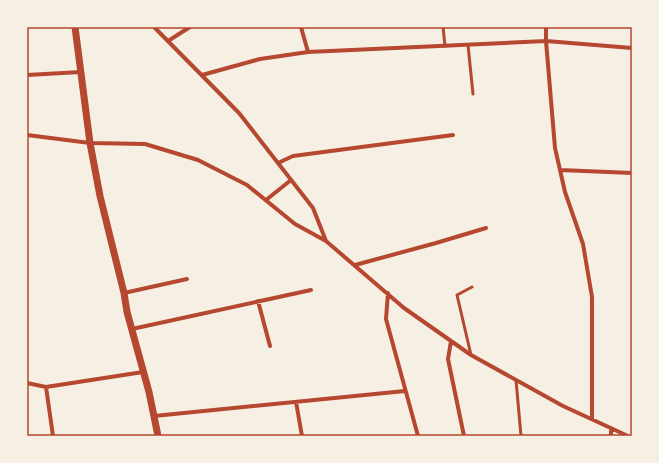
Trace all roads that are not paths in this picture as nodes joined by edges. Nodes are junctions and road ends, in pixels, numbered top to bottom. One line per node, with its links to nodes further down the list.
1 (75, 27): 13 (street)
2 (154, 27): 7 (street)
3 (190, 27): 7 (street)
4 (301, 27): 12 (street)
5 (443, 27): 10 (lane)
6 (546, 27): 8 (street)
7 (168, 41): 14 (street)
8 (546, 41): 9 (street); 11 (street); 21 (street)
9 (468, 45): 10 (street); 16 (lane)
10 (445, 46): 12 (street)
11 (632, 48)
12 (308, 52): 14 (street)
13 (81, 72): 15 (street); 19 (street)
14 (202, 75): 20 (street)
15 (27, 76)
16 (473, 94)
17 (27, 135): 19 (street)
18 (453, 135): 20 (street)
19 (90, 143): 24 (street); 31 (street)
20 (278, 162): 23 (street)
21 (560, 170): 22 (street); 45 (street)
22 (632, 173)
23 (291, 180): 24 (street); 26 (street)
24 (266, 200): 26 (street)
25 (486, 228): 27 (street)
26 (326, 241): 27 (street)
27 (355, 265): 32 (street)
28 (187, 279): 31 (street)
29 (472, 287): 37 (lane)
30 (311, 290): 33 (street)
31 (124, 293): 34 (street)
32 (388, 293): 35 (street); 42 (street)
33 (258, 302): 34 (street); 36 (street)
34 (132, 329): 38 (street)
35 (451, 341): 37 (street); 51 (street)
36 (270, 346)
37 (471, 355): 39 (street)
38 (143, 372): 41 (street); 44 (street)
39 (516, 380): 45 (street); 52 (lane)
40 (27, 383): 41 (street)
41 (46, 387): 47 (street)
42 (406, 391): 43 (street); 50 (street)
43 (296, 402): 44 (street); 49 (street)
44 (154, 416): 48 (street)
45 (592, 419): 46 (street)
46 (611, 428): 53 (street); 54 (street)
47 (53, 436)
48 (158, 436)
49 (302, 436)
50 (418, 436)
51 (464, 436)
52 (521, 436)
53 (611, 436)
54 (628, 436)

